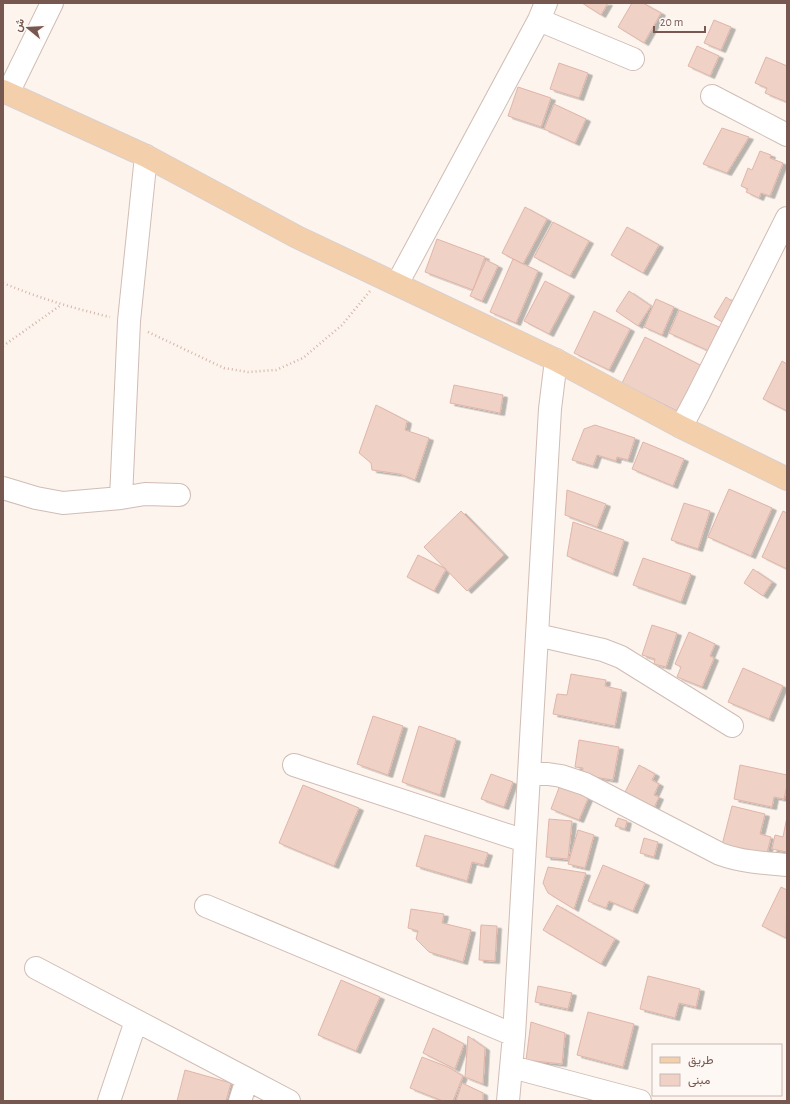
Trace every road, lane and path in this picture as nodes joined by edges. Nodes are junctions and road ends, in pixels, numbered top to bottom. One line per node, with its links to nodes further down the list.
1 (52, 3): 4 (street)
2 (543, 11): 3 (street); 9 (street)
3 (633, 59)
4 (6, 92): 7 (main road)
5 (712, 96): 6 (street)
6 (787, 135)
7 (146, 156): 9 (main road); 12 (street)
8 (787, 218): 15 (street)
9 (389, 281): 12 (path); 14 (main road)
10 (3, 283): 11 (path)
11 (61, 305): 12 (path); 13 (path)
12 (129, 321): 19 (street)
13 (3, 346)
14 (556, 360): 15 (main road); 20 (street)
15 (681, 427): 16 (main road)
16 (787, 479)
17 (3, 488): 19 (street)
18 (179, 495): 19 (street)
19 (122, 498)
20 (537, 635): 21 (street); 23 (street)
21 (732, 726)
22 (294, 765): 24 (street)
23 (529, 774): 24 (street); 25 (street)
24 (525, 841): 29 (street)
25 (787, 865)
26 (206, 906): 29 (street)
27 (36, 968): 28 (street)
28 (136, 1021): 31 (street); 32 (street)
29 (514, 1035): 30 (street)
30 (512, 1067): 35 (street); 36 (street)
31 (248, 1079): 33 (street); 34 (street)
32 (109, 1101)
33 (240, 1101)
34 (289, 1101)
35 (508, 1101)
36 (640, 1101)

